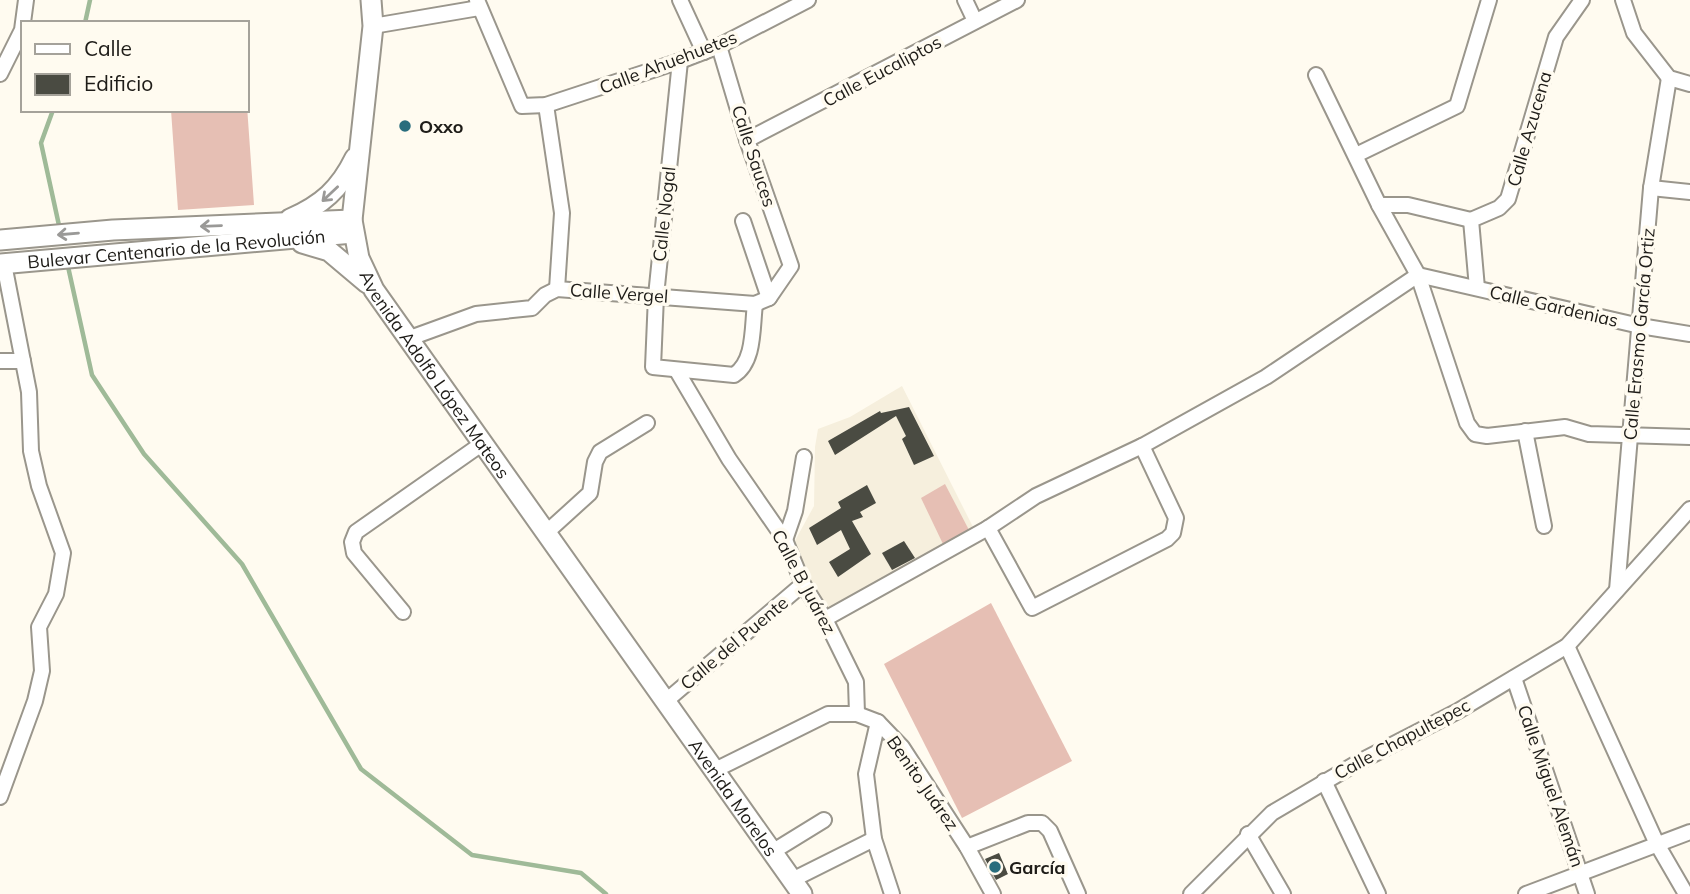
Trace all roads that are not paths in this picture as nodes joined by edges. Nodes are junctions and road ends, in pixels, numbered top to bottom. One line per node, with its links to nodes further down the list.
1 (26, 0): 11 (street)
2 (370, 0): 13 (main road, Avenida Adolfo López Mateos)
3 (680, 0): 16 (street)
4 (808, 0): 15 (street, Calle Ahuehuetes)
5 (965, 0): 12 (street)
6 (1017, 0): 12 (street, Calle Eucaliptos)
7 (1489, 0): 25 (street)
8 (1583, 0): 29 (street, Calle Azucena)
9 (1623, 0): 20 (street)
10 (478, 4): 13 (street); 22 (street, Calle Ahuehuetes)
11 (23, 21)
12 (975, 21): 23 (street, Calle Eucaliptos)
13 (373, 26): 24 (main road, Avenida Adolfo López Mateos)
14 (21, 32): 18 (street)
15 (719, 46): 16 (street, Calle Ahuehuetes); 23 (street, Calle Sauces)
16 (704, 52): 17 (street, Calle Ahuehuetes)
17 (680, 61): 22 (street, Calle Ahuehuetes); 39 (street, Calle Nogal)
18 (0, 74)
19 (1316, 75): 25 (street)
20 (1669, 78): 21 (street); 26 (street, Calle Erasmo García Ortiz)
21 (1690, 84)
22 (546, 105): 37 (street)
23 (747, 140): 40 (street, Calle Sauces)
24 (362, 144): 31 (main road, Avenida Adolfo López Mateos); 32 (main road, one-way to 32)
25 (1356, 155): 28 (street)
26 (1651, 188): 27 (street); 41 (street, Calle Erasmo García Ortiz)
27 (1690, 192)
28 (1379, 205): 29 (street); 35 (street)
29 (1471, 220): 36 (street)
30 (743, 221): 40 (street)
31 (353, 227): 32 (main road, Bulevar Centenario de la Revolución); 38 (main road, Avenida Adolfo López Mateos)
32 (267, 233): 33 (main road, Bulevar Centenario de la Revolución, one-way to 33); 34 (main road, Bulevar Centenario de la Revolución); 38 (main road)
33 (0, 240)
34 (2, 264): 44 (street)
35 (1418, 275): 36 (street, Calle Gardenias); 48 (street); 52 (street)
36 (1476, 288): 41 (street, Calle Gardenias)
37 (557, 289): 39 (street, Calle Vergel); 43 (street, Calle Vergel)
38 (374, 290): 43 (main road, Avenida Adolfo López Mateos)
39 (656, 296): 40 (street, Calle Vergel); 46 (street, Calle Nogal)
40 (762, 301): 46 (street)
41 (1640, 326): 42 (street, Calle Gardenias); 49 (street, Calle Erasmo García Ortiz)
42 (1690, 334)
43 (410, 338): 51 (main road, Avenida Adolfo López Mateos)
44 (23, 360): 45 (street); 69 (street)
45 (0, 361)
46 (677, 371): 58 (street, Calle B Juárez)
47 (647, 424): 57 (street)
48 (1525, 431): 49 (street); 55 (street)
49 (1631, 435): 50 (street); 60 (street, Calle Erasmo García Ortiz)
50 (1690, 437)
51 (483, 443): 57 (main road, Avenida Adolfo López Mateos); 61 (street)
52 (1142, 446): 56 (street); 56 (street)
53 (804, 457): 58 (street)
54 (1690, 509): 60 (street, Calle Chapultepec)
55 (1544, 526)
56 (988, 528): 62 (street)
57 (547, 532): 65 (main road, Avenida Adolfo López Mateos)
58 (785, 540): 59 (street, Calle B Juárez)
59 (803, 584): 62 (street, Calle B Juárez); 65 (street, Calle del Puente)
60 (1617, 590): 63 (street, Calle Chapultepec)
61 (403, 612)
62 (825, 619): 66 (street, Calle B Juárez)
63 (1567, 646): 64 (street, Calle Chapultepec); 76 (street)
64 (1514, 678): 70 (street, Calle Chapultepec); 79 (street, Calle Miguel Alemán)
65 (666, 701): 68 (main road, Avenida Morelos)
66 (857, 714): 67 (street, Benito Juárez); 68 (street, Benito Juárez)
67 (878, 722): 75 (street); 77 (street, Benito Juárez)
68 (713, 771): 78 (main road, Avenida Morelos)
69 (4, 775): 71 (street)
70 (1324, 781): 74 (street, Calle Chapultepec); 86 (street)
71 (0, 797)
72 (824, 820): 78 (street)
73 (1690, 832): 76 (street)
74 (1248, 834): 84 (street, Calle Chapultepec); 85 (street)
75 (874, 839): 80 (street); 81 (street)
76 (1657, 844): 79 (street); 89 (street)
77 (967, 847): 82 (street, Benito Juárez); 83 (street)
78 (772, 852): 80 (main road, Avenida Morelos)
79 (1580, 873): 87 (street); 88 (street, Calle Miguel Alemán)
80 (797, 887)
81 (892, 894)
82 (992, 894)
83 (1078, 894)
84 (1191, 894)
85 (1283, 894)
86 (1378, 894)
87 (1526, 894)
88 (1587, 894)
89 (1686, 894)

